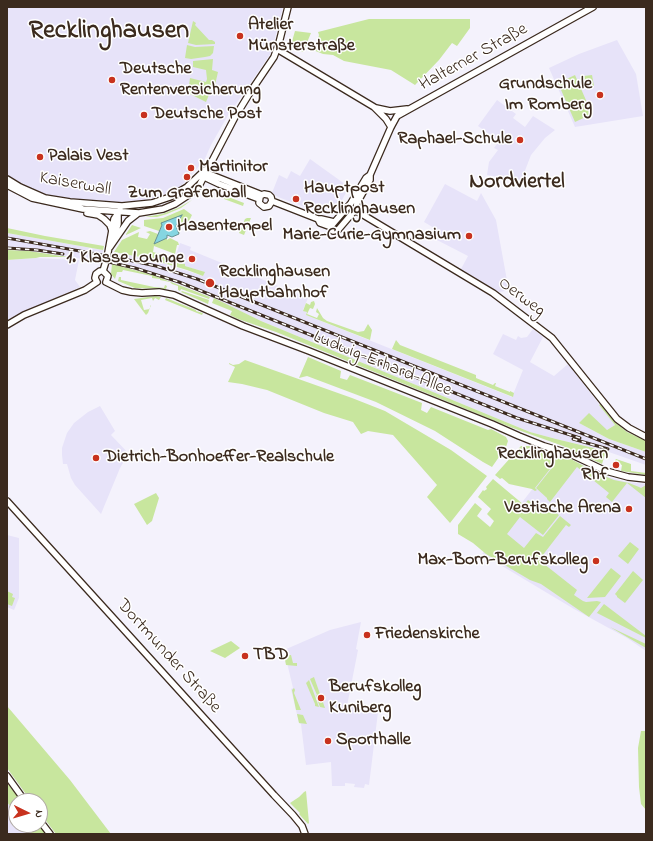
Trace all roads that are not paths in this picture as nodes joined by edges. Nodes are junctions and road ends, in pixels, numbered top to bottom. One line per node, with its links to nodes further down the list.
1 (288, 7): 3 (main road)
2 (594, 7): 5 (main road, Halterner Straße)
3 (277, 49): 4 (main road); 7 (main road)
4 (374, 108): 5 (main road, Halterner Straße); 6 (main road)
5 (409, 109): 6 (main road, Halterner Straße)
6 (391, 127): 13 (main road, Halterner Straße)
7 (203, 174): 10 (main road); 14 (main road); 15 (main road)
8 (7, 179): 14 (main road, Kaiserwall)
9 (7, 185): 12 (main road, Kaiserwall)
10 (260, 197): 11 (main road); 11 (main road)
11 (272, 201): 16 (main road)
12 (74, 207): 14 (main road, Kaiserwall); 17 (main road)
13 (354, 207): 16 (main road); 16 (main road); 23 (main road, Oerweg)
14 (116, 208): 15 (main road); 17 (main road); 18 (main road)
15 (139, 213): 18 (main road)
16 (332, 225)
17 (112, 232): 18 (main road)
18 (109, 250): 19 (main road)
19 (103, 271): 20 (main road); 21 (main road)
20 (97, 282): 21 (main road); 22 (main road)
21 (106, 282): 24 (main road, Ludwig-Erhard-Allee)
22 (7, 325)
23 (646, 436)
24 (646, 479)
25 (7, 501): 28 (main road, Dortmunder Straße)
26 (7, 776): 27 (main road)
27 (19, 793)
28 (305, 834)

